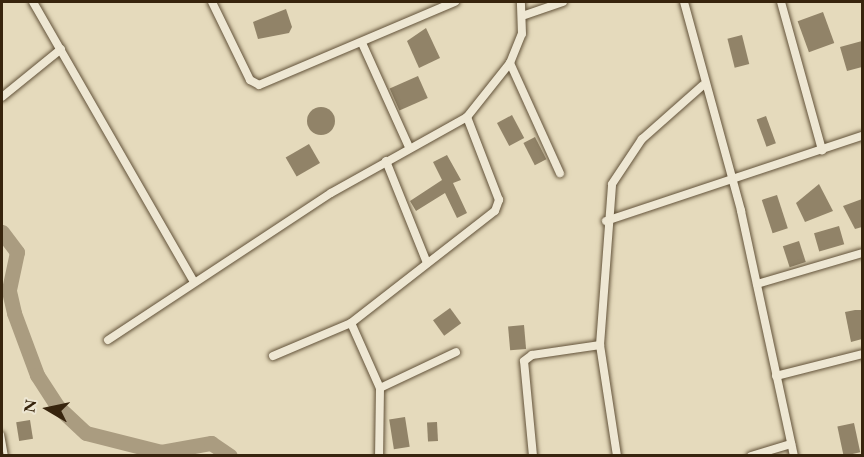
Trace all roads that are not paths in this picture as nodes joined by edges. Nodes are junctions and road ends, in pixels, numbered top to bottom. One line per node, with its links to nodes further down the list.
1 (33, 2): 10 (street)
2 (455, 2): 9 (street)
3 (521, 2): 8 (street)
4 (563, 2): 8 (street)
5 (684, 2): 12 (street)
6 (782, 2): 17 (street)
7 (215, 3): 9 (street)
8 (525, 15): 11 (street)
9 (362, 43): 16 (street)
10 (61, 49): 13 (street); 24 (street)
11 (510, 63): 14 (street); 19 (street)
12 (703, 85): 20 (street); 21 (street)
13 (2, 97)
14 (467, 117): 16 (street); 23 (street)
15 (862, 136): 17 (street)
16 (409, 147): 18 (street)
17 (822, 150): 20 (street)
18 (386, 161): 23 (street); 24 (street)
19 (560, 173)
20 (733, 180): 21 (street); 25 (street)
21 (606, 221): 28 (street)
22 (862, 253): 25 (street)
23 (428, 263): 26 (street)
24 (194, 282): 27 (street)
25 (757, 284): 32 (street)
26 (351, 323): 31 (street); 33 (street)
27 (108, 340)
28 (600, 345): 38 (street); 39 (street)
29 (456, 352): 33 (street)
30 (862, 354): 32 (street)
31 (273, 356)
32 (776, 376): 35 (street)
33 (380, 388): 37 (street)
34 (2, 434): 36 (lane)
35 (791, 444): 40 (street); 41 (street)
36 (6, 456)
37 (379, 456)
38 (533, 456)
39 (617, 456)
40 (751, 456)
41 (794, 456)

